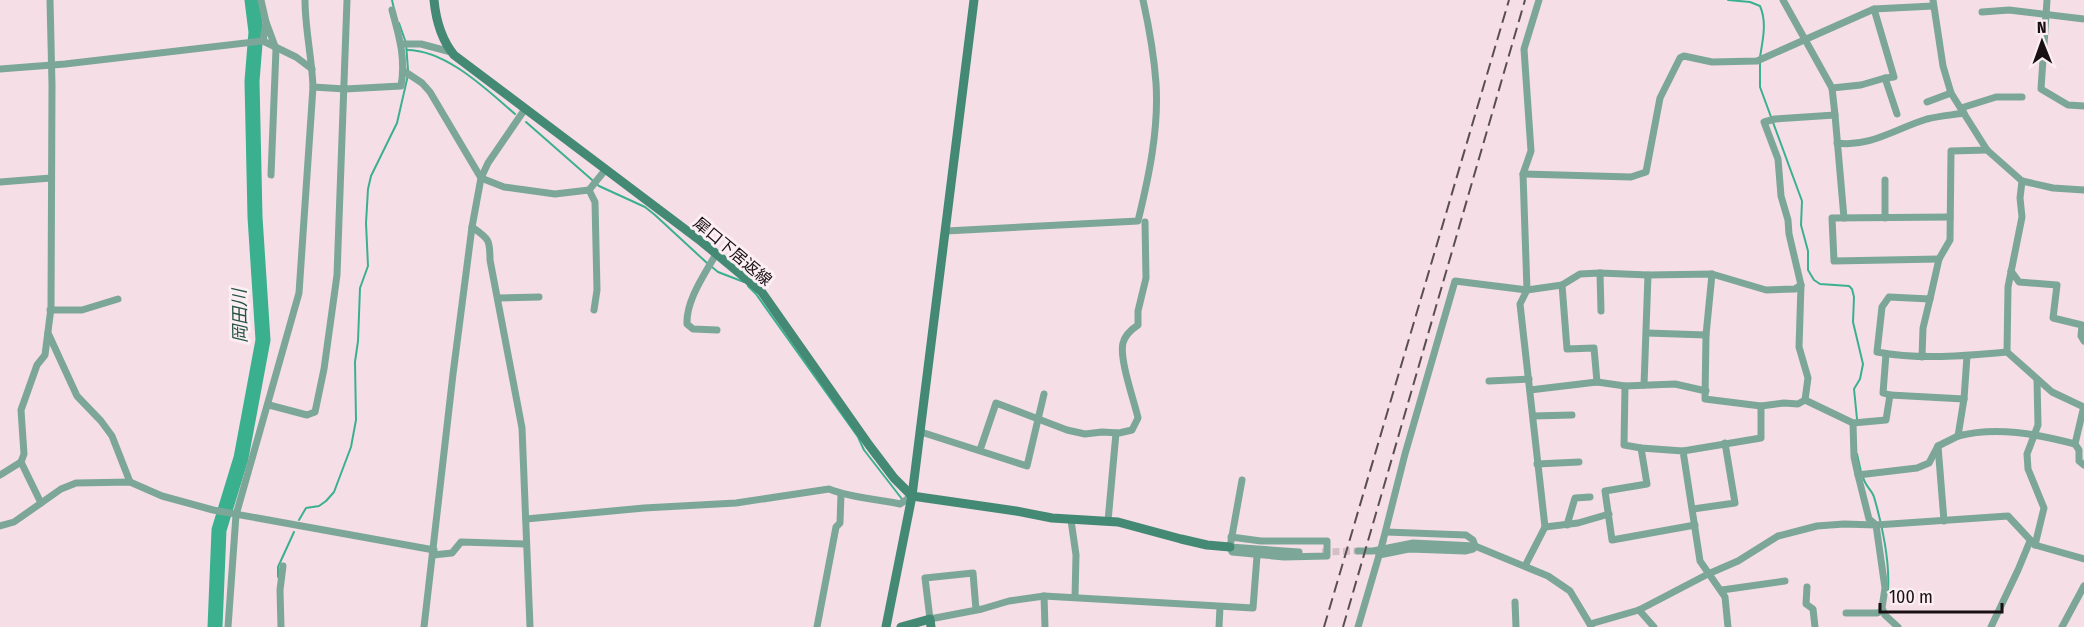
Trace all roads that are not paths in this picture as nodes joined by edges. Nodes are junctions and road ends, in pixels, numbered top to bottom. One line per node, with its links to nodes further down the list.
1 (50, 0): 25 (street)
2 (261, 0): 19 (street)
3 (305, 0): 27 (street)
4 (347, 0): 32 (street)
5 (434, 0): 24 (street, 犀口下居返線)
6 (974, 0): 58 (street)
7 (1143, 0): 58 (street)
8 (1539, 0): 44 (street)
9 (1783, 0): 20 (street)
10 (2010, 0): 15 (street)
11 (2047, 0): 17 (street)
12 (1933, 3): 13 (street); 33 (street)
13 (1874, 9): 20 (street); 29 (street)
14 (392, 10): 22 (street)
15 (2008, 10): 16 (street); 17 (street)
16 (1982, 12)
17 (2046, 15): 18 (street); 36 (street)
18 (2084, 19)
19 (266, 22): 21 (street); 23 (street)
20 (1806, 40): 31 (street); 44 (street)
21 (263, 41): 23 (street); 25 (street)
22 (405, 44): 24 (street); 28 (street)
23 (276, 49): 27 (street); 45 (street)
24 (451, 52): 37 (street, 犀口下居返線)
25 (52, 65): 26 (street); 46 (street)
26 (0, 69)
27 (312, 69): 30 (street)
28 (408, 73): 32 (street); 47 (street)
29 (1885, 78): 31 (street); 39 (street)
30 (313, 87): 32 (street); 96 (street)
31 (1832, 88): 40 (street)
32 (345, 89): 96 (street)
33 (1951, 93): 35 (street); 38 (street)
34 (2022, 97): 38 (street)
35 (1927, 102)
36 (2084, 106)
37 (525, 109): 43 (street, 犀口下居返線); 47 (street)
38 (1963, 110): 41 (street); 42 (street)
39 (1897, 114)
40 (1834, 115): 41 (street); 66 (street)
41 (1837, 143): 54 (street)
42 (1987, 150): 49 (street); 53 (street)
43 (606, 169): 51 (street); 59 (street, 犀口下居返線)
44 (1523, 174): 67 (street)
45 (271, 175)
46 (51, 178): 50 (street); 73 (street)
47 (481, 178): 51 (street); 57 (street)
48 (1885, 180): 55 (street)
49 (2022, 181): 52 (street); 61 (street)
50 (0, 182)
51 (589, 190): 72 (street)
52 (2084, 190)
53 (1950, 217): 55 (street); 60 (street)
54 (1844, 218): 55 (street); 60 (street)
55 (1885, 218)
56 (1145, 222): 104 (street)
57 (472, 227): 69 (street); 144 (street)
58 (946, 231): 103 (street)
59 (716, 254): 75 (street); 122 (street, 犀口下居返線)
60 (1939, 259): 71 (street)
61 (2011, 271): 79 (street); 80 (street)
62 (1600, 273): 64 (street); 65 (street); 74 (street)
63 (1712, 274): 64 (street); 66 (street); 78 (street)
64 (1648, 275): 77 (street)
65 (1562, 285): 67 (street); 87 (street)
66 (1801, 285): 95 (street)
67 (1527, 290): 84 (street); 137 (street)
68 (540, 297): 69 (street)
69 (498, 298): 128 (street)
70 (118, 299): 73 (street)
71 (1930, 299): 81 (street); 83 (street)
72 (594, 309)
73 (50, 310): 76 (street)
74 (1601, 311)
75 (717, 330)
76 (48, 333): 113 (street); 120 (street)
77 (1647, 333): 78 (street); 88 (street)
78 (1706, 335): 91 (street)
79 (2084, 341)
80 (2007, 352): 82 (street); 85 (street)
81 (1886, 354): 83 (street); 93 (street)
82 (1967, 356): 83 (street); 94 (street)
83 (1922, 357)
84 (1529, 380): 86 (street); 90 (street)
85 (2037, 380): 98 (street); 105 (street)
86 (1489, 381)
87 (1597, 382): 89 (street); 90 (street)
88 (1644, 385): 89 (street); 91 (street)
89 (1625, 386): 110 (street)
90 (1530, 390): 100 (street)
91 (1706, 391): 97 (street)
92 (1044, 394): 101 (street)
93 (1890, 395): 94 (street); 102 (street)
94 (1964, 399): 106 (street)
95 (1805, 400): 97 (street); 102 (street)
96 (268, 405): 126 (street)
97 (1761, 406): 107 (street)
98 (2084, 409): 108 (street)
99 (1572, 414): 100 (street)
100 (1533, 416): 115 (street)
101 (1037, 418): 104 (street); 111 (street); 111 (street)
102 (1853, 423): 118 (street)
103 (921, 432): 111 (street); 122 (street)
104 (1116, 433): 130 (street)
105 (2036, 435): 106 (street); 108 (street); 139 (street)
106 (1958, 436): 109 (street)
107 (1725, 443): 112 (street); 125 (street)
108 (2075, 444): 116 (street)
109 (1938, 446): 118 (street); 131 (street)
110 (1641, 448): 112 (street); 127 (street)
111 (980, 450)
112 (1683, 450): 125 (street)
113 (21, 462): 117 (street); 124 (street)
114 (1579, 462): 115 (street)
115 (1538, 464): 136 (street)
116 (2084, 465)
117 (0, 475)
118 (1860, 475): 134 (street)
119 (1242, 480): 138 (street)
120 (130, 482): 124 (street); 126 (street)
121 (841, 494): 122 (street); 128 (street); 169 (street)
122 (912, 496): 129 (street); 170 (street)
123 (1590, 497): 132 (street)
124 (41, 503): 135 (street)
125 (1693, 509): 133 (street)
126 (234, 514): 144 (street); 165 (street)
127 (1609, 514): 132 (street); 133 (street)
128 (526, 519): 140 (street)
129 (1071, 520): 130 (street); 156 (street)
130 (1108, 521): 138 (street)
131 (1944, 521): 134 (street); 139 (street)
132 (1567, 525): 136 (street)
133 (1695, 525): 150 (street)
134 (1880, 525): 150 (street); 161 (street)
135 (0, 526)
136 (1545, 527): 148 (street)
137 (1386, 532): 141 (street); 145 (street, bridge)
138 (1231, 542): 143 (street); 146 (street); 146 (street)
139 (2032, 543): 147 (street); 180 (street)
140 (526, 544): 144 (street); 168 (street)
141 (1475, 546): 142 (street); 145 (street); 148 (street)
142 (1359, 551)
143 (1322, 552)
144 (434, 553): 167 (street)
145 (1379, 554): 174 (street)
146 (1257, 556): 158 (street)
147 (2084, 559)
148 (1525, 566): 164 (street)
149 (283, 567): 166 (street)
150 (1708, 574): 154 (street); 160 (street)
151 (1785, 581): 154 (street)
152 (2084, 586): 181 (street)
153 (1807, 587): 178 (street)
154 (1722, 590): 177 (street)
155 (1044, 596): 156 (street); 159 (street); 172 (street)
156 (1075, 597): 158 (street)
157 (1515, 602): 175 (street)
158 (1220, 607): 173 (street)
159 (976, 610): 163 (street); 163 (street)
160 (1639, 610): 164 (street); 176 (street)
161 (1883, 611): 162 (street); 179 (street)
162 (1846, 613)
163 (930, 623): 171 (street)
164 (1590, 626)
165 (228, 627)
166 (281, 627)
167 (424, 627)
168 (530, 627)
169 (817, 627)
170 (886, 627)
171 (901, 627)
172 (1045, 627)
173 (1219, 627)
174 (1358, 627)
175 (1516, 627)
176 (1654, 627)
177 (1728, 627)
178 (1815, 627)
179 (1898, 627)
180 (1991, 627)
181 (2061, 627)

